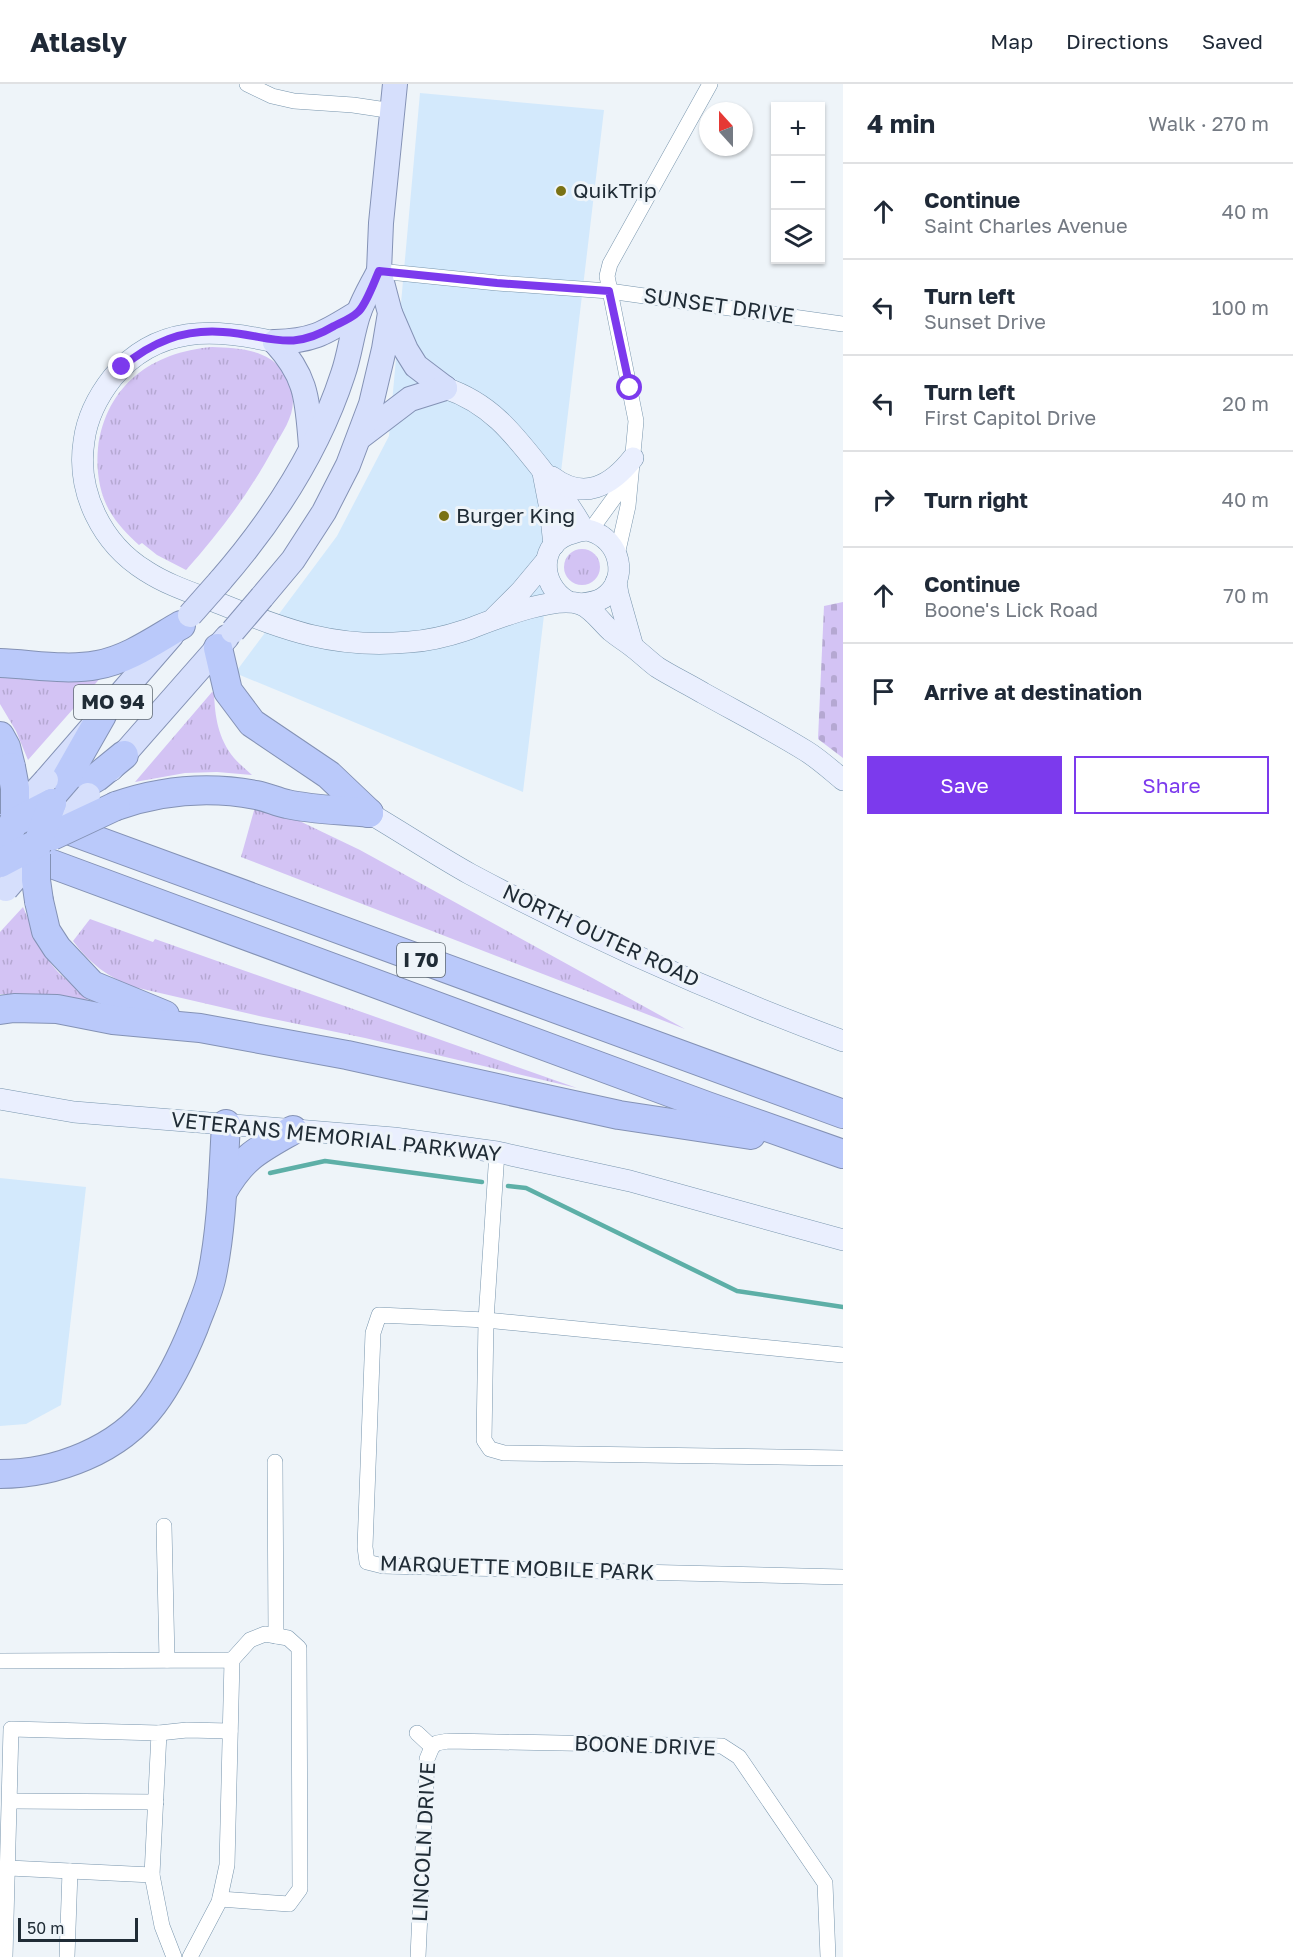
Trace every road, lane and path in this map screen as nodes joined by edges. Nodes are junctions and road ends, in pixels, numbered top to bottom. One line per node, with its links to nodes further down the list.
1 (248, 84): 4 (street)
2 (395, 84): 4 (main road)
3 (710, 84): 6 (street)
4 (393, 111): 5 (main road)
5 (379, 271): 6 (street, SUNSET DRIVE); 7 (main road); 8 (main road)
6 (609, 291): 9 (street, SUNSET DRIVE); 14 (street)
7 (359, 312): 10 (main road); 13 (main road)
8 (390, 313): 11 (main road); 12 (main road)
9 (843, 324)
10 (275, 342): 13 (main road); 21 (street)
11 (445, 388): 12 (main road); 15 (street)
12 (360, 437): 23 (main road, bridge)
13 (311, 450): 22 (main road, bridge)
14 (631, 467): 15 (street); 16 (street); 18 (street)
15 (542, 469): 16 (street); 17 (street)
16 (587, 530): 17 (street); 18 (street)
17 (550, 553): 20 (street); 21 (street)
18 (617, 555): 19 (street)
19 (616, 582): 20 (street); 24 (street)
20 (574, 603): 21 (street); 24 (street)
21 (494, 618)
22 (186, 620): 25 (highway); 26 (main road, MO 94)
23 (225, 639): 28 (main road); 31 (highway)
24 (633, 647): 29 (street)
25 (0, 663)
26 (102, 715): 30 (highway)
27 (0, 736): 32 (highway, bridge)
28 (124, 755): 30 (highway)
29 (843, 780)
30 (65, 791): 32 (highway, bridge); 33 (highway, bridge)
31 (369, 813): 33 (highway, bridge); 37 (street, NORTH OUTER ROAD)
32 (4, 825): 34 (highway, bridge); 39 (highway, I 70); 42 (highway, I 70)
33 (42, 845): 34 (highway, bridge); 36 (highway, bridge)
34 (1, 876)
35 (0, 1010): 36 (highway)
36 (200, 1028): 42 (highway)
37 (843, 1041)
38 (0, 1099): 40 (street, VETERANS MEMORIAL PARKWAY)
39 (843, 1114)
40 (226, 1124): 41 (street, VETERANS MEMORIAL PARKWAY); 44 (highway)
41 (293, 1130): 43 (street, VETERANS MEMORIAL PARKWAY); 44 (highway)
42 (831, 1150)
43 (496, 1152): 45 (street, VETERANS MEMORIAL PARKWAY); 46 (street)
44 (221, 1195): 50 (highway)
45 (843, 1240)
46 (486, 1320): 47 (street, MARQUETTE MOBILE PARK); 48 (street); 52 (street, MARQUETTE MOBILE PARK)
47 (843, 1355)
48 (843, 1458)
49 (275, 1462): 53 (street)
50 (0, 1474)
51 (164, 1526): 55 (street)
52 (843, 1577)
53 (276, 1636): 56 (street); 67 (street)
54 (0, 1660): 55 (street)
55 (167, 1660): 56 (street)
56 (232, 1660): 58 (street)
57 (6, 1729): 59 (street); 62 (street)
58 (230, 1731): 59 (street); 67 (street)
59 (159, 1733): 63 (street)
60 (417, 1733): 61 (street, LINCOLN DRIVE)
61 (432, 1747): 72 (street, LINCOLN DRIVE); 73 (street, BOONE DRIVE)
62 (10, 1801): 63 (street); 64 (street)
63 (156, 1802): 66 (street)
64 (9, 1868): 65 (street); 68 (street)
65 (70, 1871): 66 (street); 69 (street)
66 (152, 1875): 70 (street)
67 (220, 1899): 71 (street)
68 (5, 1957)
69 (67, 1957)
70 (174, 1957)
71 (190, 1957)
72 (418, 1957)
73 (828, 1957)

